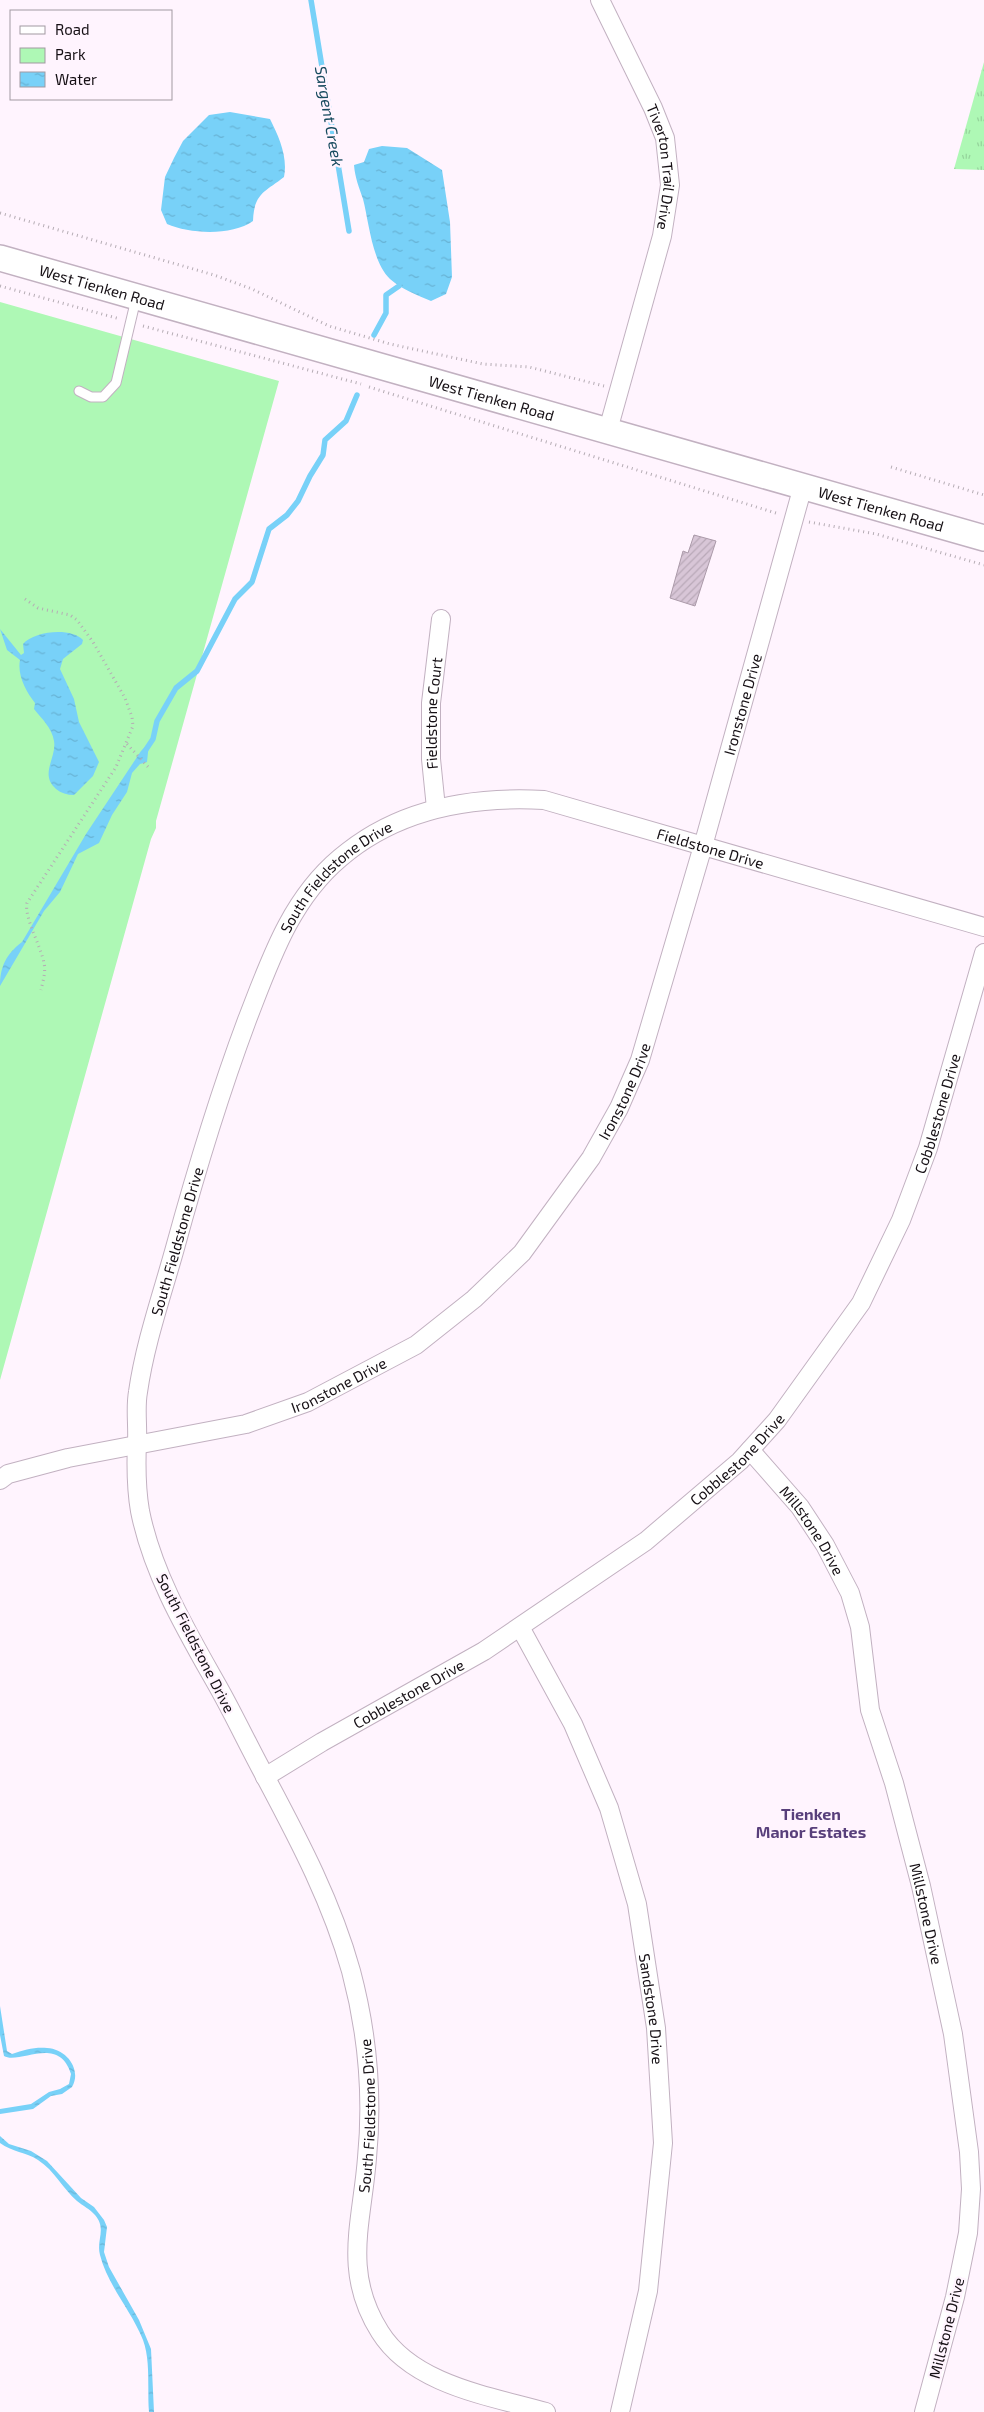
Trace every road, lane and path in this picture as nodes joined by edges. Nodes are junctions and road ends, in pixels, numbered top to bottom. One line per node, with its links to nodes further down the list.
1 (600, 0): 7 (street, Tiverton Trail Drive)
2 (0, 213): 7 (path)
3 (0, 258): 5 (street, West Tienken Road)
4 (0, 286): 6 (path)
5 (136, 297): 6 (lane); 9 (street, West Tienken Road)
6 (130, 322): 8 (lane); 13 (path)
7 (619, 390): 9 (street, Tiverton Trail Drive)
8 (79, 391)
9 (608, 430): 11 (street, West Tienken Road)
10 (891, 467): 12 (path)
11 (804, 486): 13 (street, Ironstone Drive); 14 (street, West Tienken Road)
12 (984, 494)
13 (795, 518): 15 (path); 21 (street, Ironstone Drive)
14 (984, 538)
15 (984, 566)
16 (25, 599): 18 (path)
17 (441, 619): 20 (street, Fieldstone Court)
18 (126, 744): 19 (path); 24 (path)
19 (149, 768)
20 (436, 808): 21 (street, Fieldstone Drive); 25 (street, South Fieldstone Drive)
21 (703, 846): 22 (street, Fieldstone Drive); 25 (street, Ironstone Drive)
22 (984, 927)
23 (984, 953): 26 (street, Cobblestone Drive)
24 (40, 990)
25 (137, 1445): 27 (street, Ironstone Drive); 29 (street, South Fieldstone Drive)
26 (750, 1450): 28 (street, Cobblestone Drive); 32 (street, Millstone Drive)
27 (0, 1480)
28 (520, 1627): 29 (street, Cobblestone Drive); 31 (street, Sandstone Drive)
29 (265, 1777): 30 (street, South Fieldstone Drive)
30 (546, 2412)
31 (620, 2412)
32 (924, 2412)

